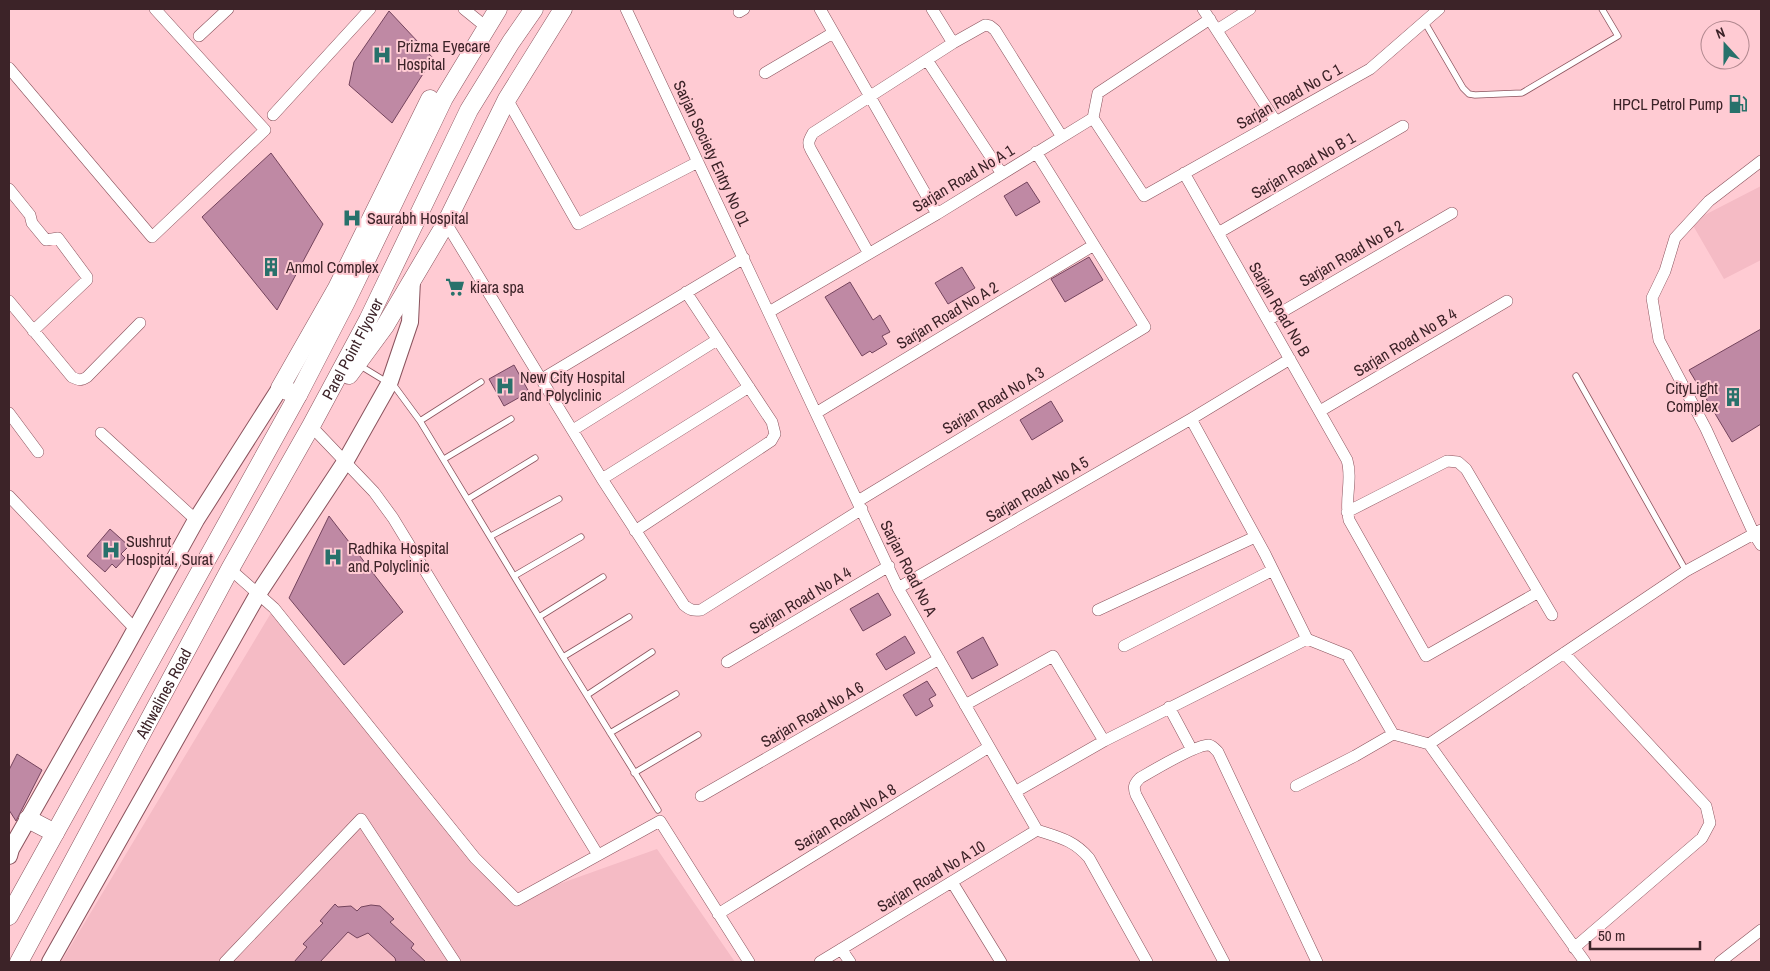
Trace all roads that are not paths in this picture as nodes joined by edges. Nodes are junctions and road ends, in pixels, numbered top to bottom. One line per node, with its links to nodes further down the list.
1 (155, 9): 23 (street)
2 (228, 9): 20 (street)
3 (370, 9): 27 (street)
4 (464, 9): 15 (street)
5 (498, 9): 62 (main road, Parel Point Flyover)
6 (534, 9): 69 (main road, Parel Point Flyover)
7 (563, 9): 26 (main road)
8 (626, 9): 34 (street, Sarjan Society Entry No 01)
9 (820, 9): 19 (street)
10 (932, 9): 21 (street)
11 (1203, 9): 16 (street)
12 (1250, 9): 18 (street)
13 (1439, 9): 17 (street, Sarjan Road No C 1)
14 (1602, 9): 17 (lane)
15 (483, 15): 61 (main road)
16 (1210, 19): 18 (street); 28 (street)
17 (1424, 21): 29 (street, Sarjan Road No C 1)
18 (1217, 30): 29 (street)
19 (833, 33): 24 (street); 25 (street)
20 (199, 36)
21 (953, 43): 22 (street); 31 (street)
22 (927, 60): 25 (street); 36 (street)
23 (9, 68)
24 (765, 73)
25 (870, 96): 39 (street); 43 (street)
26 (508, 99): 34 (street); 40 (main road)
27 (273, 115)
28 (1093, 118): 31 (street, Sarjan Road No A 1); 35 (street, Sarjan Road No C 1)
29 (1276, 122): 35 (street, Sarjan Road No C 1)
30 (1404, 126): 41 (street, Sarjan Road No B 1)
31 (1062, 137): 32 (street, Sarjan Road No A 1)
32 (1036, 152): 36 (street, Sarjan Road No A 1); 42 (street)
33 (1761, 161): 84 (street)
34 (698, 162): 44 (street, Sarjan Society Entry No 01)
35 (1184, 173): 41 (street, Sarjan Road No B)
36 (1002, 174): 39 (street, Sarjan Road No A 1)
37 (9, 189): 52 (street)
38 (1452, 213): 50 (street, Sarjan Road No B 2)
39 (937, 214): 43 (street, Sarjan Road No A 1)
40 (446, 223): 45 (main road); 57 (street)
41 (1218, 233): 50 (street, Sarjan Road No B)
42 (1094, 245): 65 (street, Sarjan Road No A 2); 80 (street, Sarjan Road No A 3)
43 (868, 252): 49 (street, Sarjan Road No A 1)
44 (744, 258): 46 (street); 49 (street, Sarjan Society Entry No 01)
45 (412, 280): 55 (main road); 59 (street)
46 (686, 292): 53 (street); 57 (street)
47 (9, 301): 52 (street)
48 (1507, 301): 63 (street, Sarjan Road No B 4)
49 (769, 312): 65 (street, Sarjan Road No A)
50 (1268, 320): 54 (street, Sarjan Road No B)
51 (140, 323): 52 (street)
52 (33, 332)
53 (717, 340): 60 (street); 70 (street)
54 (1290, 358): 63 (street, Sarjan Road No B); 66 (street, Sarjan Road No A 5)
55 (357, 364): 59 (lane); 69 (main road)
56 (1576, 376): 92 (lane)
57 (542, 379): 70 (street)
58 (481, 382): 68 (lane)
59 (389, 384): 68 (lane); 75 (street)
60 (749, 387): 76 (street); 83 (street)
61 (280, 388): 62 (main road); 82 (street)
62 (298, 395): 128 (main road, Athwalines Road)
63 (1320, 411): 81 (street, Sarjan Road No B)
64 (9, 413): 72 (street)
65 (816, 413): 80 (street, Sarjan Road No A)
66 (1191, 419): 87 (street); 95 (street, Sarjan Road No A 5)
67 (511, 420): 74 (lane)
68 (420, 421): 74 (lane)
69 (312, 426): 75 (street); 90 (main road, Athwalines Road)
70 (573, 430): 76 (street)
71 (101, 433): 82 (street)
72 (38, 452)
73 (535, 458): 78 (lane)
74 (444, 459): 78 (lane)
75 (345, 462): 97 (street); 130 (street)
76 (602, 479): 83 (street)
77 (9, 496): 102 (street)
78 (468, 499): 85 (lane)
79 (558, 499): 85 (lane)
80 (860, 505): 83 (street, Sarjan Road No A 3); 89 (street, Sarjan Road No A)
81 (1347, 512): 96 (street); 96 (street)
82 (196, 520): 102 (street)
83 (635, 531)
84 (1758, 532): 88 (street); 92 (street)
85 (490, 536): 93 (lane)
86 (581, 537): 93 (lane)
87 (1256, 537): 91 (street); 98 (street)
88 (1761, 545)
89 (888, 566): 95 (street, Sarjan Road No A); 109 (street, Sarjan Road No A 4)
90 (230, 569): 97 (street); 137 (main road, Athwalines Road)
91 (1273, 570): 103 (street); 104 (street)
92 (1686, 571): 106 (street)
93 (514, 576): 100 (lane)
94 (603, 577): 100 (lane)
95 (898, 588): 108 (street, Sarjan Road No A)
96 (1537, 593): 99 (street)
97 (258, 594): 130 (street); 138 (street)
98 (1098, 610)
99 (1552, 615)
100 (538, 617): 107 (lane)
101 (629, 617): 107 (lane)
102 (136, 630): 126 (street)
103 (1308, 640): 113 (street); 116 (street)
104 (1124, 646)
105 (652, 652): 111 (lane)
106 (1564, 653): 118 (street); 135 (street)
107 (563, 657): 111 (lane)
108 (939, 659): 112 (street, Sarjan Road No A); 124 (street, Sarjan Road No A 6)
109 (727, 662)
110 (676, 694): 114 (lane)
111 (587, 695): 114 (lane)
112 (965, 705): 117 (street); 119 (street, Sarjan Road No A)
113 (1169, 707): 117 (street); 120 (street)
114 (610, 733): 121 (lane)
115 (698, 734): 121 (lane)
116 (1393, 734): 118 (street); 122 (street)
117 (1104, 741): 123 (street)
118 (1430, 744): 135 (street)
119 (989, 747): 123 (street, Sarjan Road No A); 132 (street, Sarjan Road No A 8)
120 (1192, 750): 146 (street); 147 (street)
121 (634, 773): 125 (lane)
122 (1296, 786)
123 (1015, 792): 127 (street, Sarjan Road No A)
124 (701, 796)
125 (658, 810)
126 (28, 818): 128 (main road); 129 (street)
127 (1036, 830): 131 (street, Sarjan Road No A 10); 145 (street)
128 (55, 833): 133 (main road, Athwalines Road)
129 (10, 850)
130 (598, 855): 132 (street)
131 (952, 882): 136 (street, Sarjan Road No A 10); 144 (street)
132 (718, 914): 141 (street)
133 (9, 916)
134 (1761, 930): 149 (street)
135 (1574, 948): 148 (street)
136 (842, 949): 142 (street, Sarjan Road No A 10); 143 (street)
137 (19, 962)
138 (50, 962)
139 (225, 962): 140 (street)
140 (455, 962)
141 (749, 962)
142 (820, 962)
143 (850, 962)
144 (1001, 962)
145 (1147, 962)
146 (1224, 962)
147 (1317, 962)
148 (1585, 962)
149 (1720, 962)

